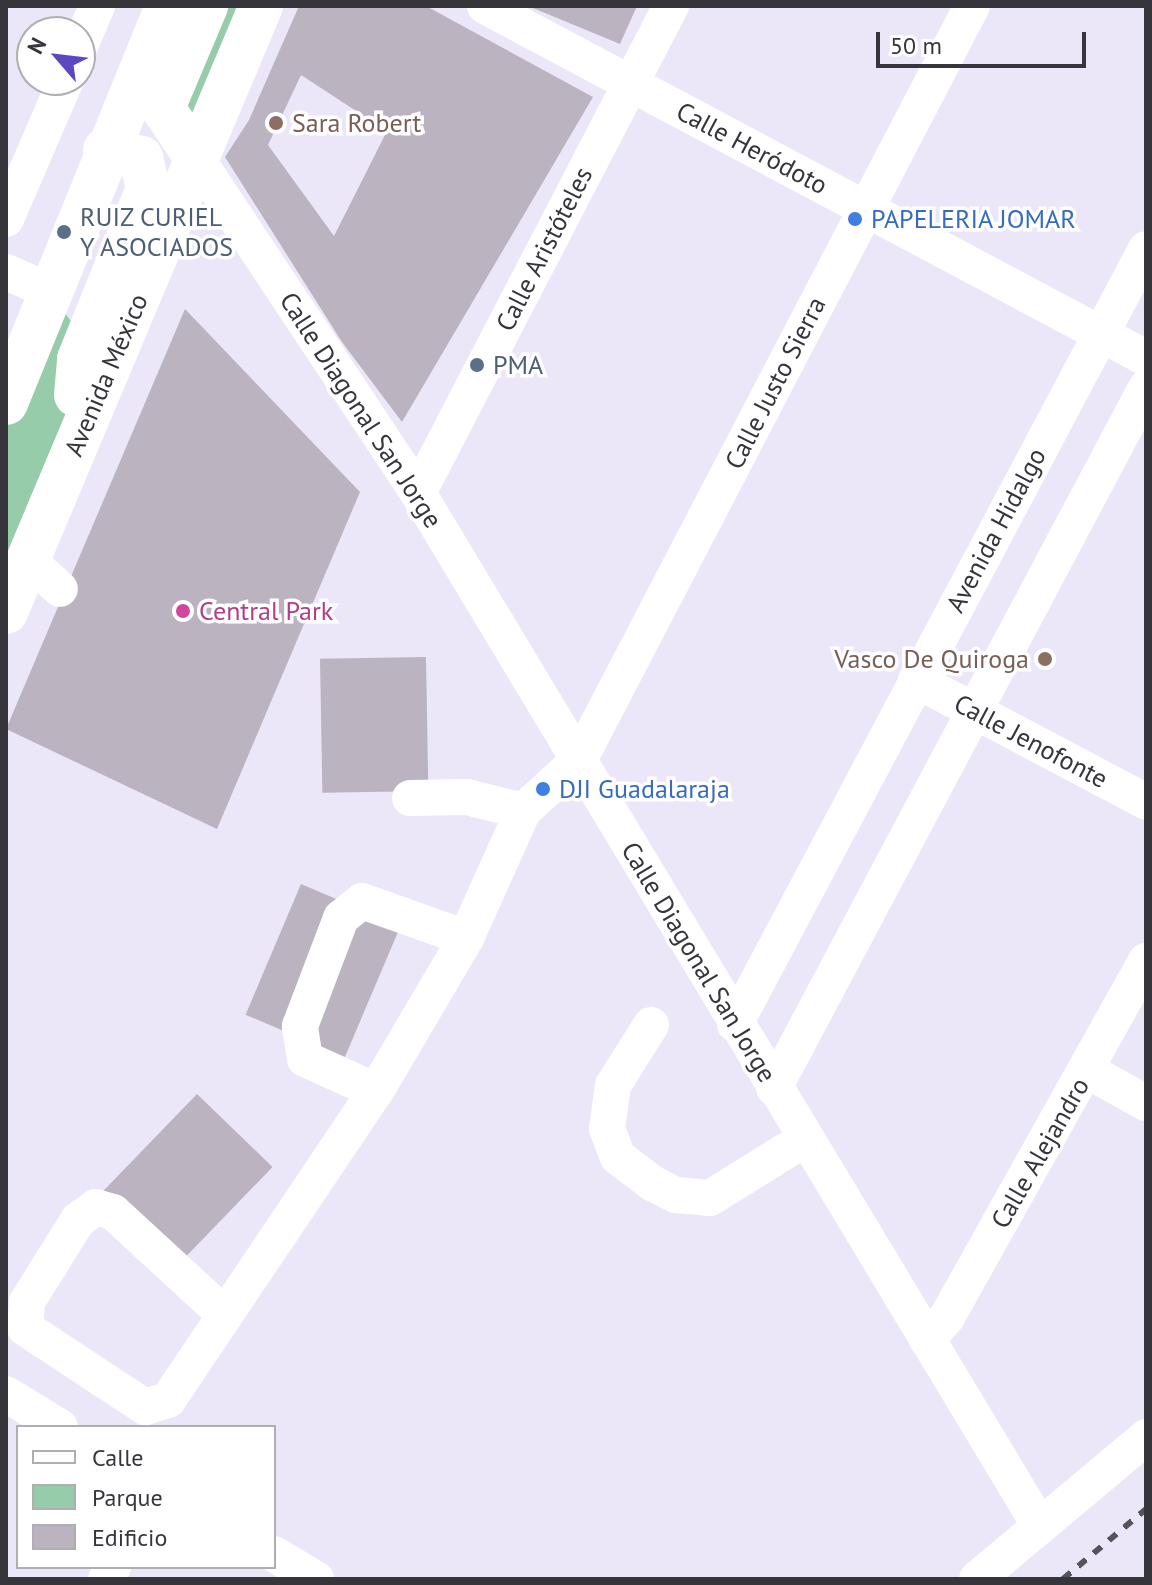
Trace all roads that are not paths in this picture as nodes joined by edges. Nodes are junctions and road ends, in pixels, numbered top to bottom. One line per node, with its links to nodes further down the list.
1 (167, 6): 9 (main road)
2 (206, 6): 10 (main road)
3 (261, 6): 10 (main road, Avenida México)
4 (485, 6): 7 (street, Calle Heródoto)
5 (671, 6): 7 (street, Calle Aristóteles)
6 (972, 6): 11 (street, Calle Justo Sierra)
7 (631, 84): 11 (street, Calle Heródoto); 21 (street, Calle Aristóteles)
8 (59, 96): 12 (street)
9 (105, 150): 15 (main road); 20 (main road)
10 (197, 159): 20 (main road, Avenida México); 21 (street, Calle Diagonal San Jorge)
11 (865, 208): 16 (street, Calle Heródoto); 27 (street, Calle Justo Sierra)
12 (6, 219)
13 (1146, 249): 16 (street, Avenida Hidalgo)
14 (6, 272): 15 (street)
15 (50, 291): 18 (main road)
16 (1100, 334): 17 (street, Calle Heródoto); 25 (street, Avenida Hidalgo)
17 (1146, 358)
18 (12, 370)
19 (1146, 388): 26 (street)
20 (69, 461): 22 (main road, Avenida México)
21 (418, 493): 27 (street, Calle Diagonal San Jorge)
22 (28, 560): 23 (street); 24 (main road, Avenida México)
23 (60, 589)
24 (6, 612)
25 (916, 680): 26 (street, Calle Jenofonte); 33 (street, Avenida Hidalgo)
26 (974, 711): 29 (street, Calle Jenofonte); 36 (street)
27 (579, 760): 30 (street); 33 (street, Calle Diagonal San Jorge)
28 (410, 798): 30 (street)
29 (1146, 802)
30 (523, 811): 31 (street)
31 (466, 938): 37 (street); 37 (street)
32 (1146, 961): 35 (street, Calle Alejandro)
33 (735, 1024): 36 (street, Calle Diagonal San Jorge)
34 (651, 1025): 39 (street)
35 (1088, 1071): 38 (street); 41 (street, Calle Alejandro)
36 (774, 1088): 39 (street, Calle Diagonal San Jorge)
37 (376, 1091): 40 (street)
38 (1146, 1103)
39 (805, 1139): 41 (street, Calle Diagonal San Jorge)
40 (225, 1315): 40 (street)
41 (927, 1340): 45 (street, Calle Diagonal San Jorge)
42 (6, 1394): 43 (street)
43 (57, 1425)
44 (1146, 1437): 45 (street)
45 (1040, 1526): 48 (street)
46 (276, 1555): 47 (street)
47 (316, 1579)
48 (977, 1579)

